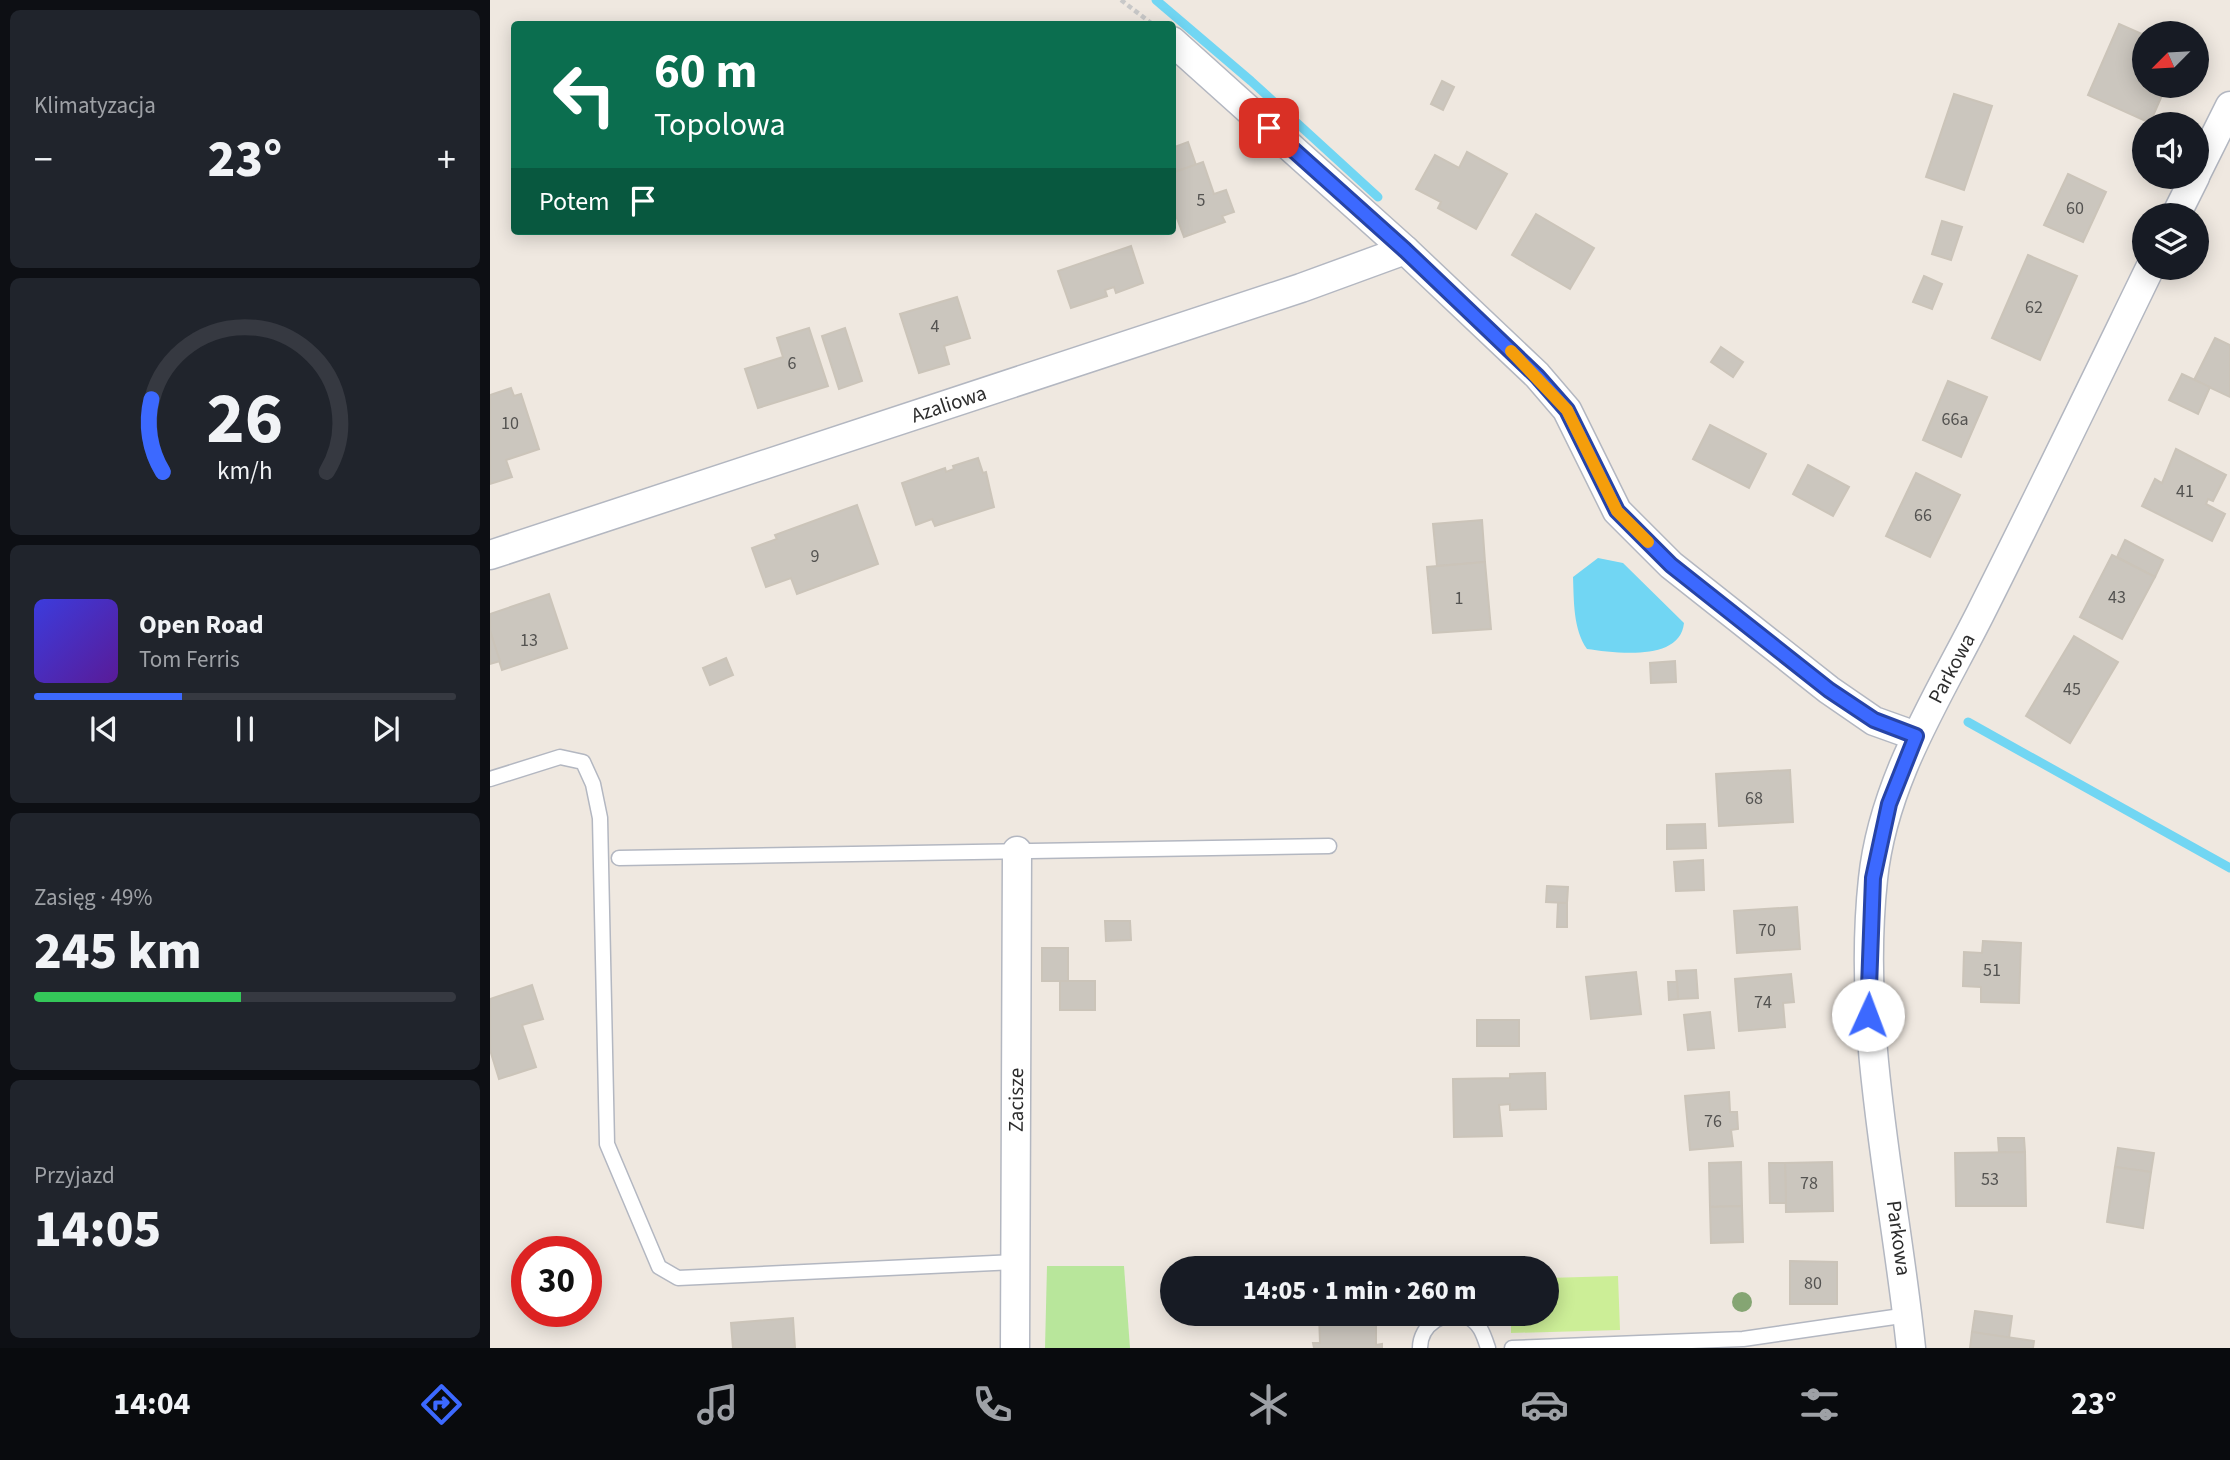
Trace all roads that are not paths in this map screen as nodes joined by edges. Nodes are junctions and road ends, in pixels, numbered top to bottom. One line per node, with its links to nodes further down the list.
1 (1176, 45): 4 (street)
2 (2230, 106): 3 (street)
3 (2209, 149)
4 (1405, 250): 6 (street, Azaliowa); 7 (street)
5 (2144, 280): 7 (street, Parkowa)
6 (490, 555)
7 (1916, 736): 13 (street, Parkowa)
8 (490, 779): 12 (lane)
9 (1329, 846): 10 (lane)
10 (1017, 851): 11 (lane); 12 (street, Zacisze)
11 (619, 858)
12 (1015, 1262): 14 (street, Zacisze)
13 (1908, 1315): 17 (lane); 18 (street, Parkowa)
14 (1015, 1348)
15 (1420, 1348): 16 (lane)
16 (1488, 1348)
17 (1511, 1348)
18 (1911, 1348)

